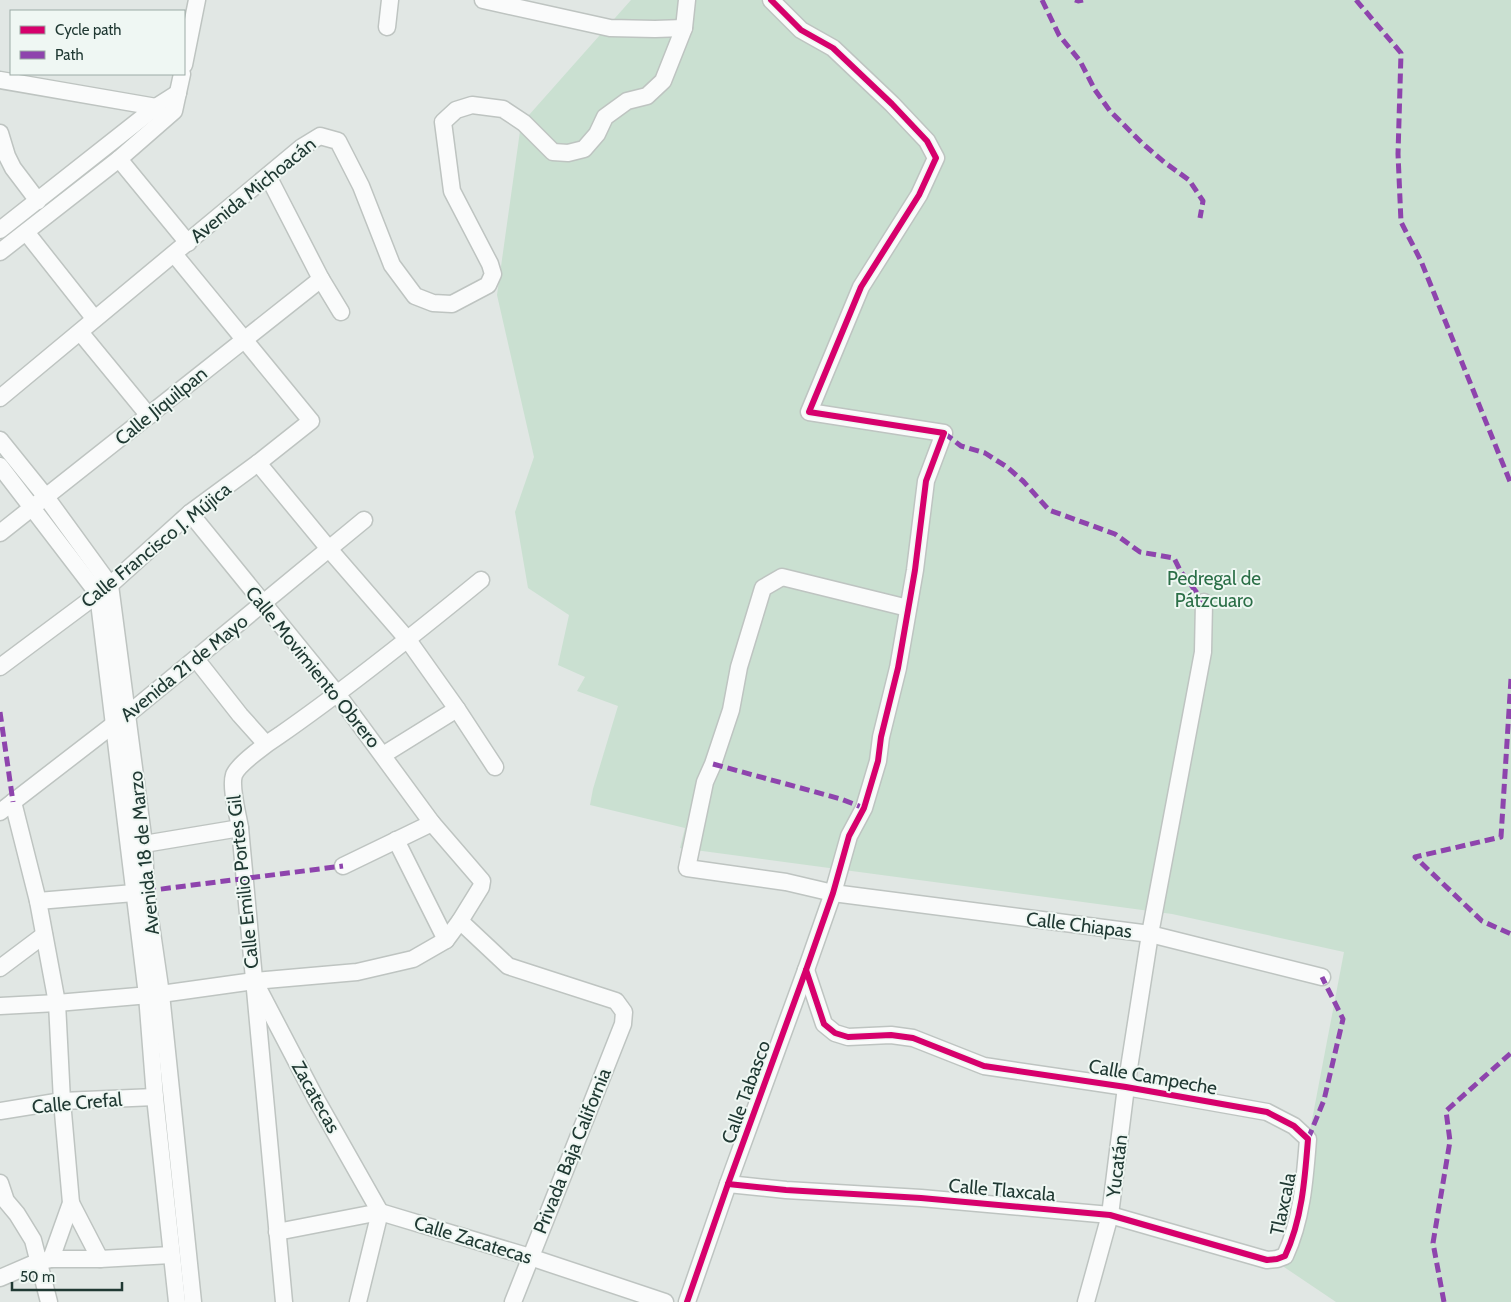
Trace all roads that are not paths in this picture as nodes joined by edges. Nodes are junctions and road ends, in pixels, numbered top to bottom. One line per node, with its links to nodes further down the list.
1 (197, 0): 8 (street)
2 (390, 0): 6 (street)
3 (482, 0): 7 (street)
4 (687, 0): 7 (street)
5 (771, 0): 45 (street, Calle Tabasco)
6 (387, 27)
7 (684, 28): 16 (street, Avenida Michoacán)
8 (185, 60)
9 (182, 75): 11 (street)
10 (0, 80): 12 (street)
11 (178, 93): 12 (street); 13 (street)
12 (156, 107): 13 (street); 17 (street)
13 (174, 111): 15 (street)
14 (0, 133): 19 (street)
15 (119, 158): 18 (street); 22 (street)
16 (268, 176): 22 (street, Avenida Michoacán); 25 (street)
17 (62, 182): 18 (street); 19 (street)
18 (72, 196): 21 (street)
19 (38, 201): 20 (street)
20 (0, 230)
21 (26, 232): 23 (street); 27 (street)
22 (188, 242): 24 (street, Avenida Michoacán)
23 (0, 252)
24 (174, 254): 27 (street, Avenida Michoacán); 29 (street)
25 (321, 278): 26 (street); 29 (street, Calle Jiquilpan)
26 (341, 312)
27 (94, 318): 28 (street, Avenida Michoacán)
28 (80, 332): 30 (street, Avenida Michoacán); 31 (street)
29 (244, 338): 31 (street, Calle Jiquilpan); 33 (street, Calle Francisco J. Mújica)
30 (0, 398)
31 (149, 416): 35 (street, Calle Jiquilpan)
32 (0, 440): 35 (street, Avenida 18 de Marzo)
33 (258, 463): 37 (street, Calle Francisco J. Mújica); 40 (street)
34 (0, 466): 36 (street, Avenida 18 de Marzo)
35 (46, 497): 36 (street, Calle Jiquilpan); 42 (street, Avenida 18 de Marzo)
36 (32, 507): 39 (street, Calle Jiquilpan); 42 (street, Avenida 18 de Marzo)
37 (190, 514): 42 (street, Calle Francisco J. Mújica); 44 (street, Calle Movimiento Obrero)
38 (364, 520): 40 (street, Avenida 21 de Mayo)
39 (0, 533)
40 (329, 549): 44 (street, Avenida 21 de Mayo); 46 (street)
41 (481, 580): 46 (street, Calle Emilio Portes Gil)
42 (104, 590): 48 (street, Calle Francisco J. Mújica); 51 (street, Avenida 18 de Marzo)
43 (1204, 602): 67 (street, Yucatán)
44 (262, 604): 47 (street, Avenida 21 de Mayo); 49 (street, Calle Movimiento Obrero)
45 (908, 608): 63 (street, Calle Tabasco); 63 (street, Calle Chiapas)
46 (408, 640): 49 (street, Calle Emilio Portes Gil); 50 (street)
47 (196, 660): 51 (street, Avenida 21 de Mayo); 52 (street)
48 (0, 667)
49 (338, 695): 52 (street, Calle Emilio Portes Gil); 53 (street, Calle Movimiento Obrero)
50 (457, 709): 53 (street); 54 (street)
51 (121, 720): 55 (street, Avenida 21 de Mayo); 57 (street, Avenida 18 de Marzo)
52 (266, 744): 58 (street, Calle Emilio Portes Gil)
53 (384, 755): 56 (street, Calle Movimiento Obrero)
54 (495, 767)
55 (6, 807): 64 (street)
56 (432, 822): 59 (street); 65 (street, Calle Movimiento Obrero)
57 (134, 826): 60 (street, Avenida 18 de Marzo); 62 (street, Avenida 18 de Marzo)
58 (240, 828): 60 (street); 72 (street, Calle Emilio Portes Gil)
59 (396, 840): 61 (street); 68 (street)
60 (144, 844): 73 (street, Avenida 18 de Marzo)
61 (344, 866)
62 (134, 893): 64 (street); 73 (street, Avenida 18 de Marzo)
63 (833, 893): 67 (street, Calle Chiapas); 70 (street, Calle Tabasco)
64 (38, 901): 66 (street)
65 (460, 921): 68 (street); 88 (street, Privada Baja California)
66 (44, 934): 69 (street); 74 (street)
67 (1150, 934): 71 (street, Calle Chiapas); 76 (street, Yucatán)
68 (446, 940): 72 (street)
69 (0, 968)
70 (806, 970): 76 (street, Calle Campeche); 82 (street, Calle Tabasco)
71 (1322, 976)
72 (254, 981): 73 (street); 84 (street, Zacatecas); 86 (street, Calle Emilio Portes Gil)
73 (154, 995): 74 (street); 77 (street, Avenida 18 de Marzo); 95 (street, Avenida 18 de Marzo)
74 (56, 1003): 75 (street); 78 (street)
75 (0, 1006)
76 (1126, 1087): 80 (street, Calle Campeche); 85 (street, Yucatán)
77 (155, 1097): 78 (street, Calle Crefal); 87 (street, Avenida 18 de Marzo)
78 (62, 1101): 79 (street, Calle Crefal); 83 (street)
79 (0, 1111)
80 (1308, 1140): 90 (street, Tlaxcala)
81 (0, 1183): 91 (street)
82 (728, 1184): 85 (street, Calle Tlaxcala); 100 (street, Calle Tabasco)
83 (71, 1203): 89 (street); 91 (street)
84 (380, 1212): 86 (street, Calle Zacatecas); 88 (street, Calle Zacatecas); 97 (street)
85 (1110, 1215): 90 (street, Calle Tlaxcala); 101 (street, Yucatán)
86 (277, 1232): 96 (street, Calle Emilio Portes Gil)
87 (171, 1255): 89 (street); 94 (street, Avenida 18 de Marzo)
88 (530, 1257): 98 (street, Privada Baja California); 99 (street, Calle Zacatecas)
89 (100, 1259): 91 (street)
90 (1267, 1260)
91 (44, 1261): 92 (street); 93 (street)
92 (0, 1278)
93 (49, 1302)
94 (177, 1302)
95 (193, 1302)
96 (284, 1302)
97 (358, 1302)
98 (513, 1302)
99 (665, 1302)
100 (687, 1302)
101 (1086, 1302)

